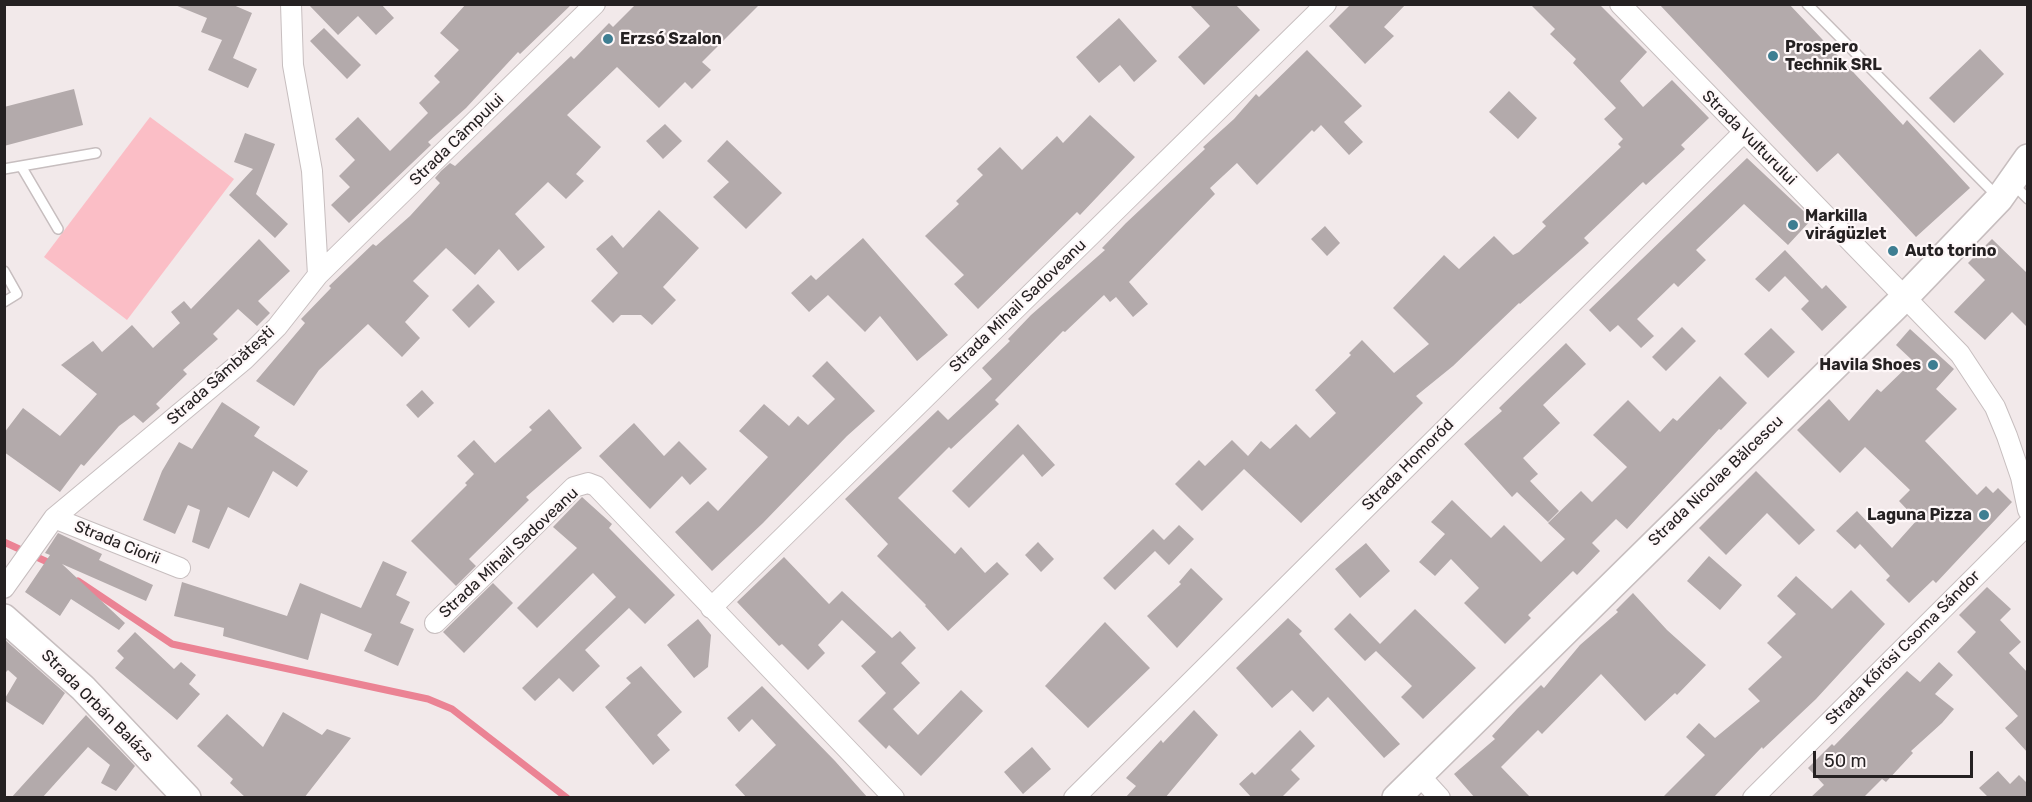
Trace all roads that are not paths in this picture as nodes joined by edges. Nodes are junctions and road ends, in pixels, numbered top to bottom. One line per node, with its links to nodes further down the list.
1 (291, 4): 14 (street)
2 (595, 4): 14 (street, Strada Câmpului)
3 (1326, 4): 22 (street, Strada Mihail Sadoveanu)
4 (1620, 4): 6 (street, Strada Vulturului)
5 (1807, 4): 11 (lane)
6 (1743, 133): 15 (street, Strada Vulturului); 28 (street, Strada Homoród)
7 (96, 153): 9 (lane)
8 (2028, 158): 11 (main road, Strada Nicolae Bălcescu)
9 (21, 166): 10 (lane); 12 (lane)
10 (4, 169)
11 (2013, 193): 15 (main road, Strada Nicolae Bălcescu)
12 (58, 229)
13 (4, 271): 16 (lane)
14 (318, 275): 18 (street, Strada Sâmbătești)
15 (1906, 296): 17 (street, Strada Vulturului); 25 (main road, Strada Nicolae Bălcescu)
16 (4, 302)
17 (2028, 510)
18 (54, 518): 20 (street, Strada Ciorii); 21 (street, Strada Sâmbătești)
19 (2028, 524): 31 (street, Strada Kőrösi Csoma Sándor)
20 (180, 568)
21 (4, 588)
22 (711, 608): 24 (street, Strada Mihail Sadoveanu); 27 (street, Strada Mihail Sadoveanu)
23 (4, 618): 26 (main road, Strada Orbán Balázs)
24 (435, 623)
25 (1419, 775): 29 (main road, Strada Nicolae Bălcescu); 30 (street)
26 (188, 798)
27 (894, 798)
28 (1074, 798)
29 (1396, 798)
30 (1440, 798)
31 (1753, 798)

